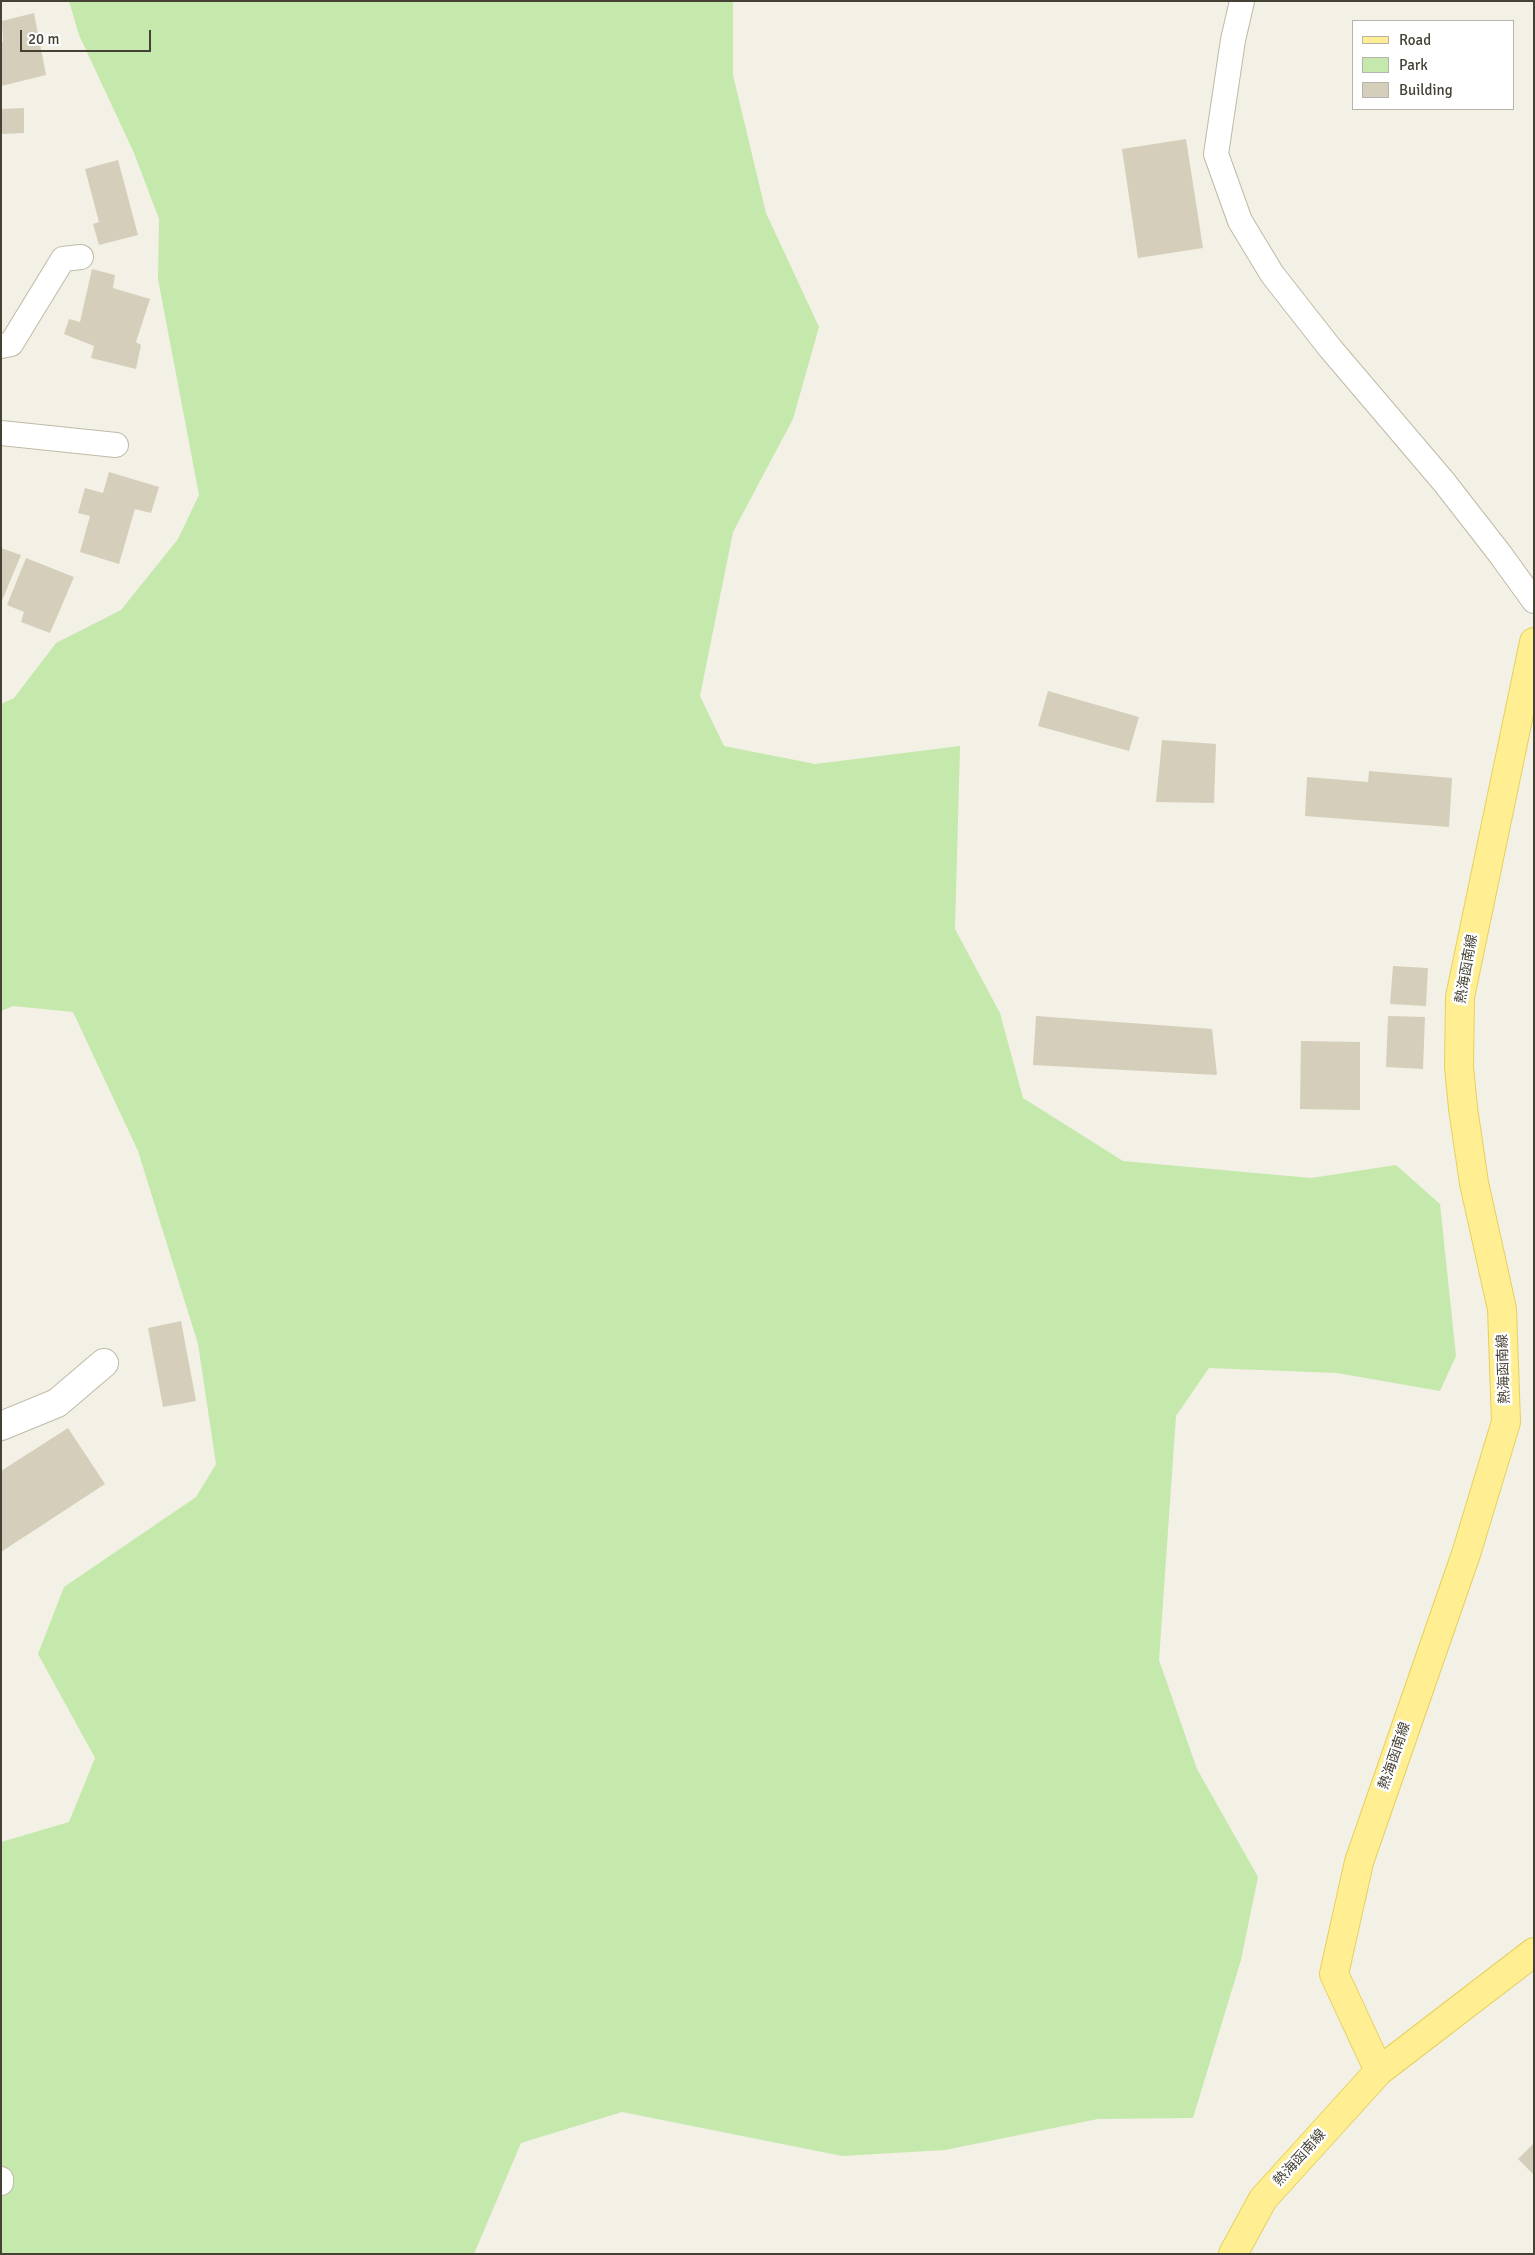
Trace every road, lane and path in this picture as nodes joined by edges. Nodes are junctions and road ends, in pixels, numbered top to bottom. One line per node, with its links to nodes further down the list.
1 (1242, 1): 6 (lane)
2 (81, 257): 3 (lane)
3 (1, 346)
4 (1, 432): 5 (lane)
5 (116, 445)
6 (1534, 601)
7 (1534, 642): 11 (main road, 熱海函南線)
8 (104, 1363): 9 (street)
9 (1, 1426)
10 (1534, 1952): 11 (main road, 熱海函南線)
11 (1379, 2071): 14 (main road, 熱海函南線)
12 (1, 2179): 13 (lane)
13 (1, 2183)
14 (1233, 2254)

